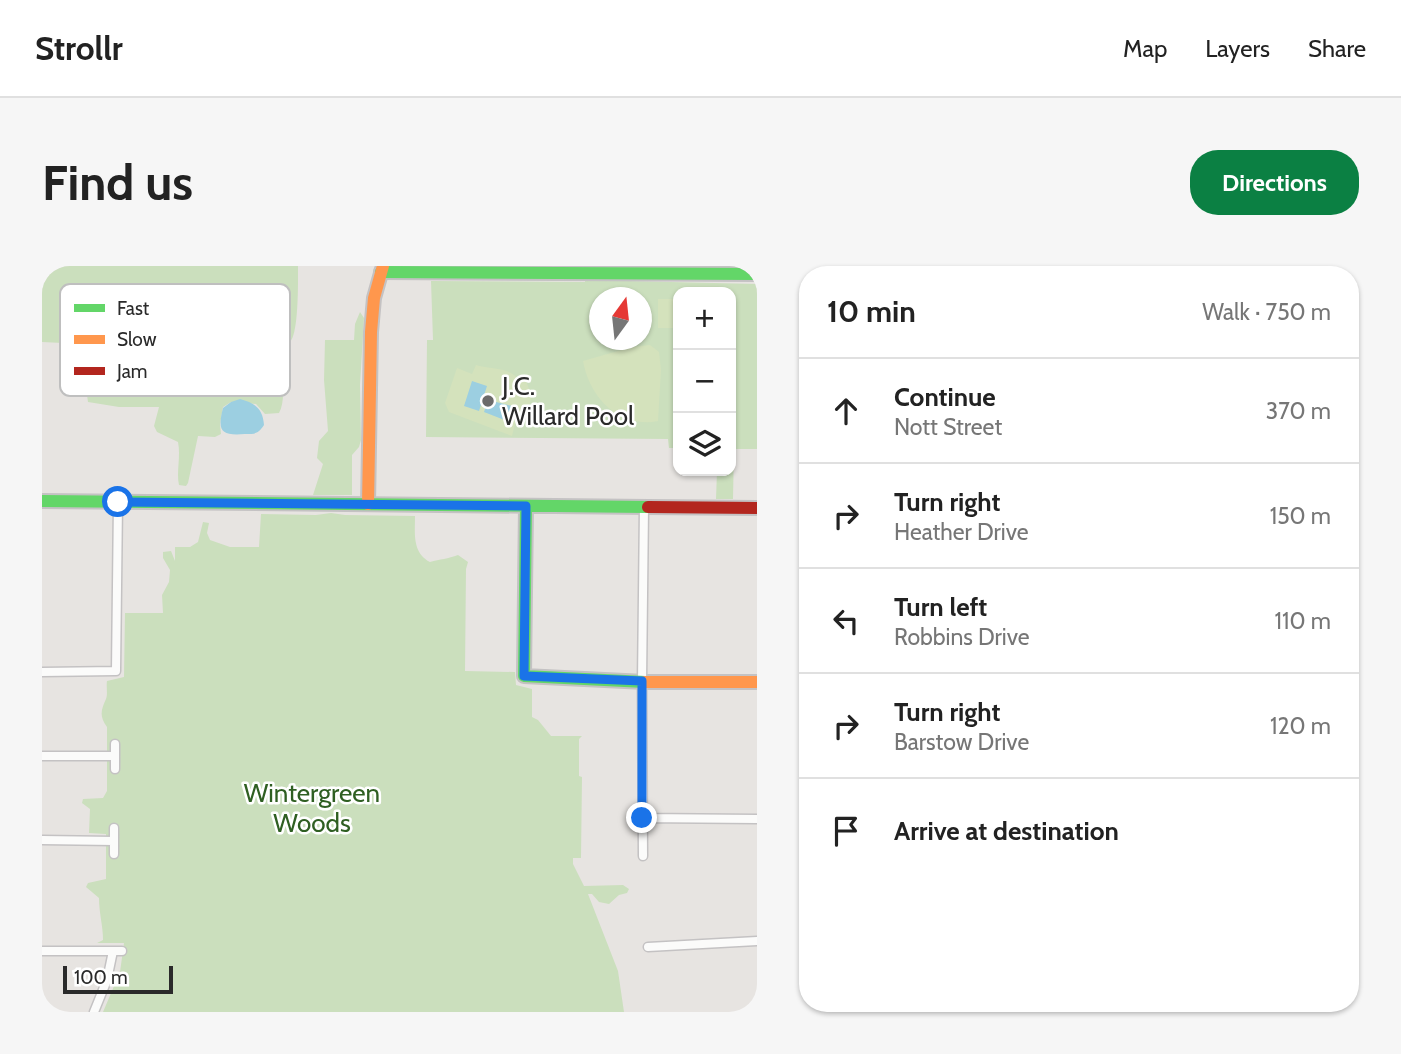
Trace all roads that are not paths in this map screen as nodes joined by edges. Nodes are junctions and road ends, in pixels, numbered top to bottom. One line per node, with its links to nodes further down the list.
1 (382, 269): 2 (street); 6 (street)
2 (627, 270): 3 (street)
3 (757, 274)
4 (42, 501): 5 (street)
5 (118, 502): 6 (street); 10 (street)
6 (368, 504): 7 (street)
7 (526, 506): 8 (street); 11 (street)
8 (644, 507): 9 (street); 11 (street)
9 (757, 508)
10 (42, 671)
11 (642, 681): 12 (street); 17 (street)
12 (757, 682)
13 (115, 744): 15 (street)
14 (42, 756): 15 (street)
15 (115, 756): 16 (street)
16 (115, 769)
17 (642, 818): 18 (street); 23 (street)
18 (757, 819)
19 (114, 828): 21 (street)
20 (42, 840): 21 (street)
21 (114, 841): 22 (street)
22 (114, 854)
23 (643, 856)
24 (757, 942): 25 (street)
25 (648, 947)
26 (42, 951): 27 (street)
27 (94, 1012)

